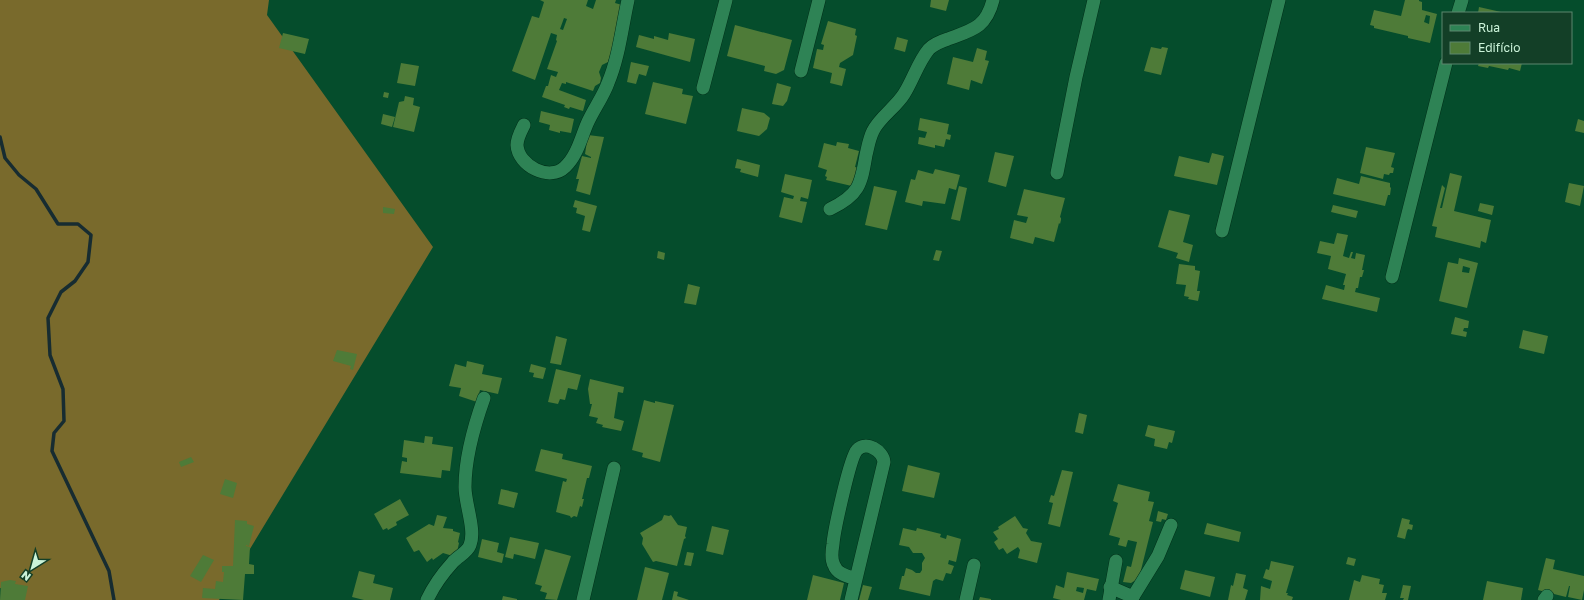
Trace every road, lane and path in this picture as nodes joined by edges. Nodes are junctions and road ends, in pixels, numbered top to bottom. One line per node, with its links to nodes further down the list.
1 (628, 0): 12 (street)
2 (726, 0): 11 (street)
3 (818, 0): 10 (street)
4 (993, 0): 14 (street)
5 (1094, 0): 13 (street)
6 (1279, 0): 15 (street)
7 (1462, 0): 8 (street)
8 (1458, 12)
9 (1446, 64): 16 (street)
10 (801, 71)
11 (703, 88)
12 (524, 125)
13 (1057, 173)
14 (830, 209)
15 (1222, 230)
16 (1392, 276)
17 (484, 398): 25 (street)
18 (614, 468): 26 (street)
19 (1170, 525): 24 (street)
20 (1116, 561): 23 (street)
21 (974, 565): 28 (street)
22 (856, 579): 22 (street); 27 (street)
23 (1109, 593): 24 (street)
24 (1132, 599)
25 (427, 600)
26 (583, 600)
27 (851, 600)
28 (966, 600)

